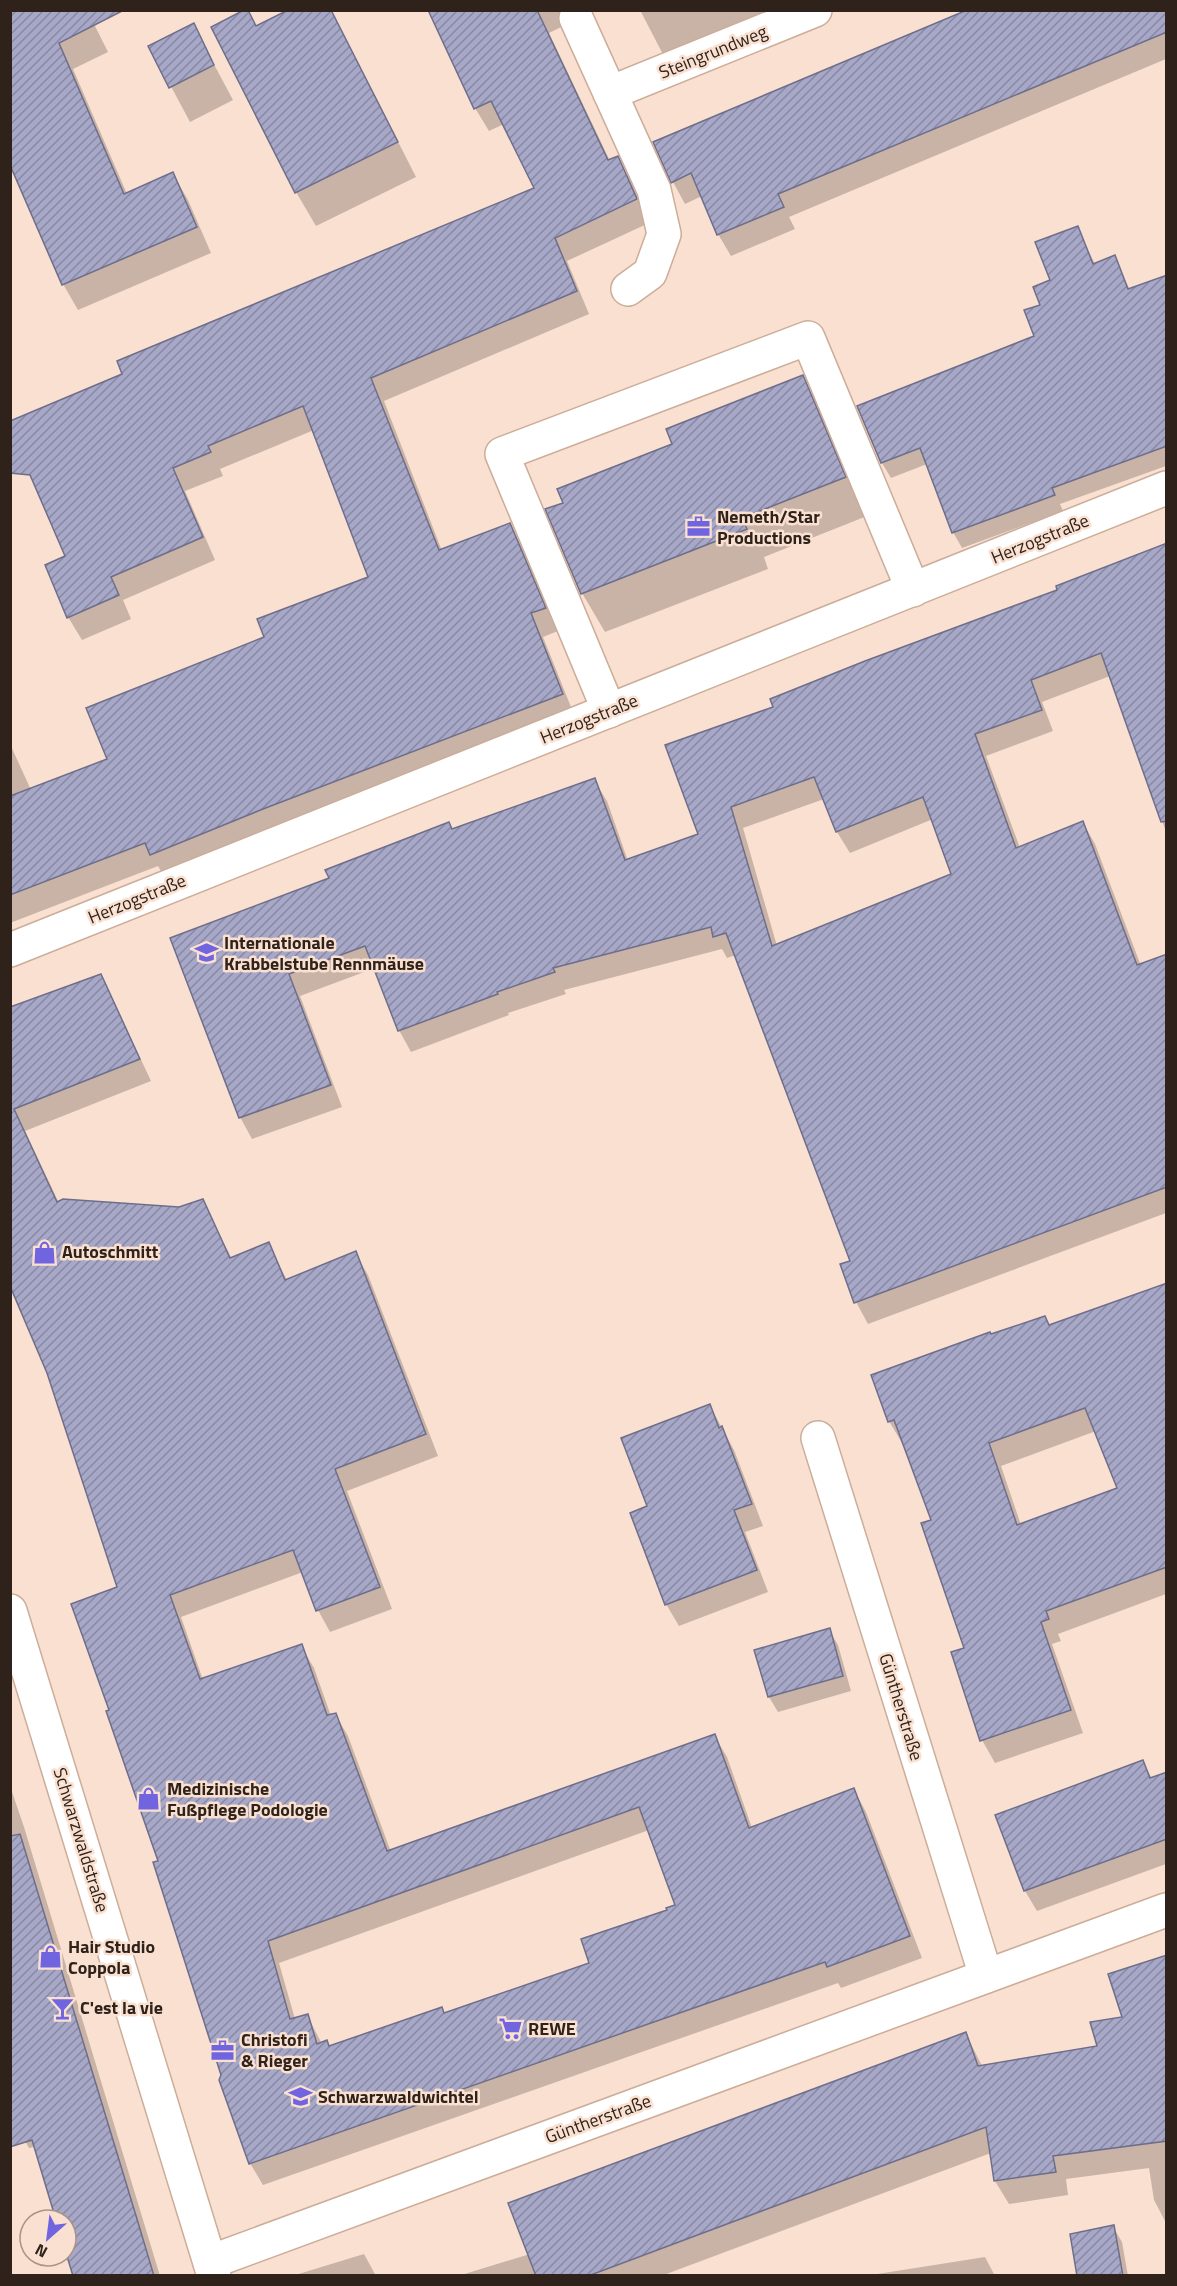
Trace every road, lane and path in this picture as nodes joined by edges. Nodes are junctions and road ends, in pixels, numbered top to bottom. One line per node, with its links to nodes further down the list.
1 (815, 10): 3 (street, Steingrundweg)
2 (576, 18): 3 (street)
3 (610, 93): 4 (street)
4 (628, 289)
5 (1167, 488): 6 (street, Herzogstraße)
6 (913, 590): 7 (street, Herzogstraße); 7 (street)
7 (609, 711): 8 (street, Herzogstraße)
8 (10, 950)
9 (818, 1438): 12 (street, Güntherstraße)
10 (10, 1611): 13 (street, Schwarzwaldstraße)
11 (1167, 1910): 12 (street, Güntherstraße)
12 (986, 1976): 13 (street, Güntherstraße)
13 (212, 2269)

